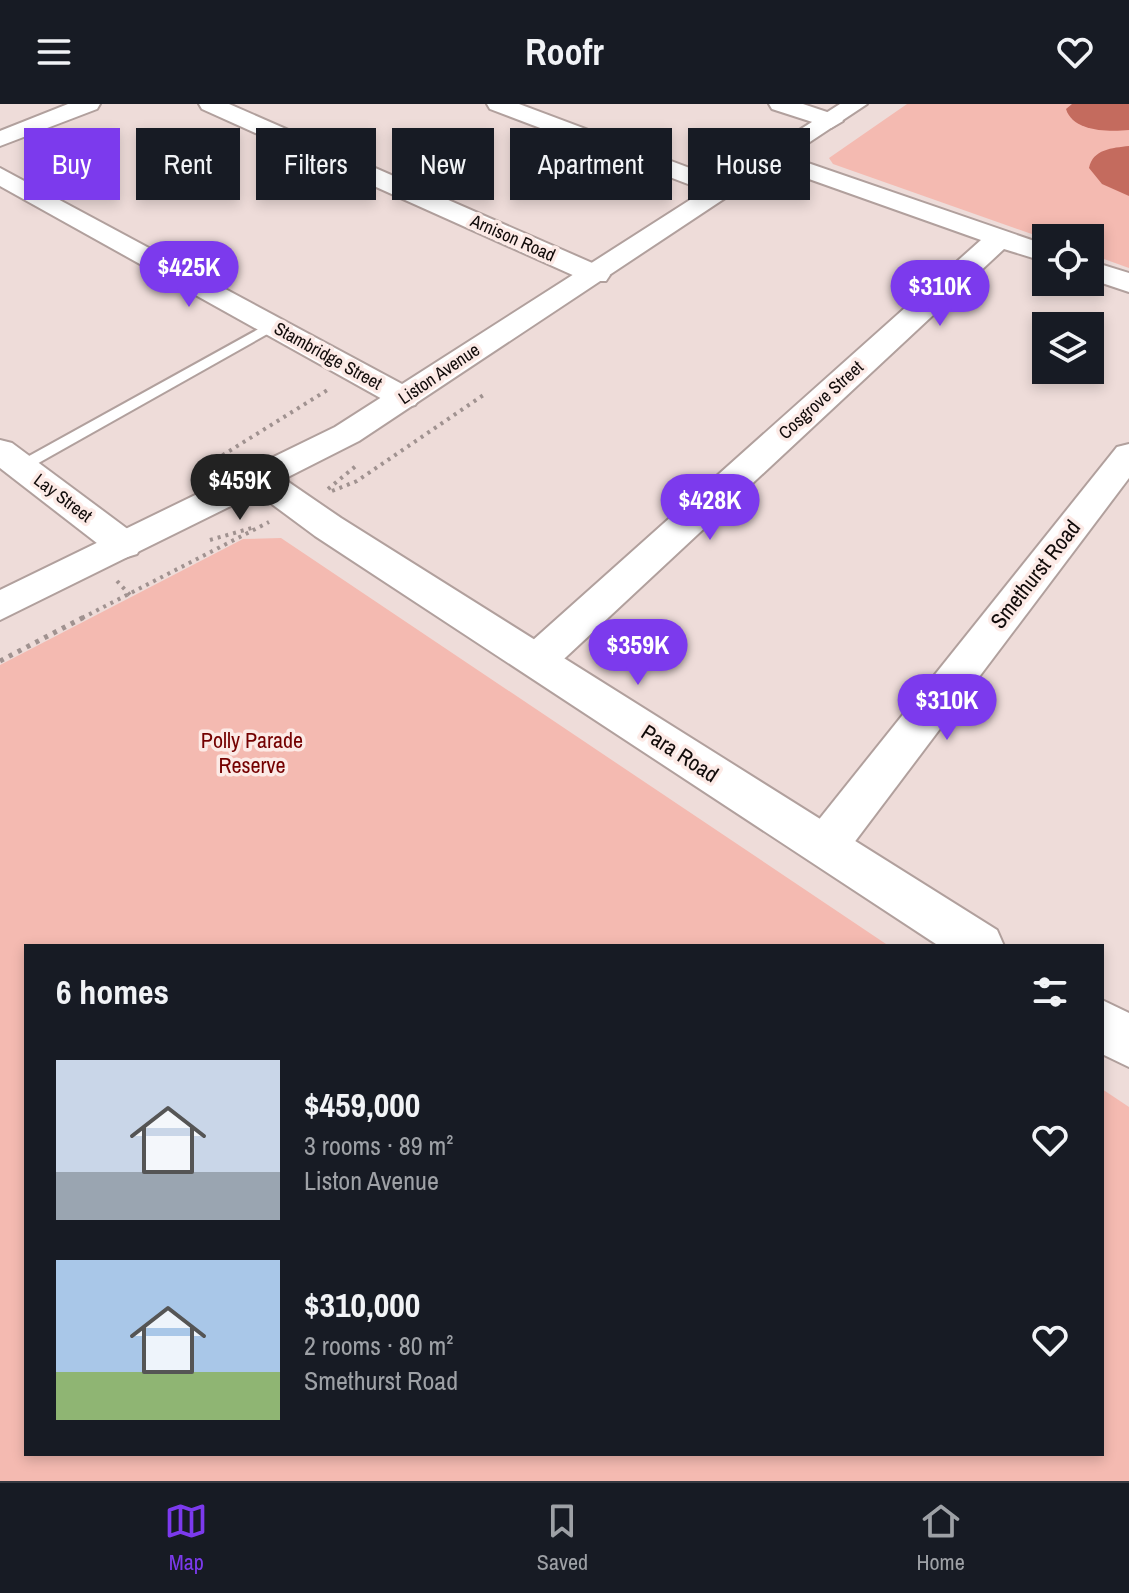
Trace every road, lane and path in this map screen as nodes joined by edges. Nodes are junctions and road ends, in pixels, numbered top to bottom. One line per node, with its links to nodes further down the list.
1 (89, 104): 8 (street)
2 (498, 104): 11 (street)
3 (780, 104): 6 (street)
4 (856, 104): 6 (street, Liston Avenue)
5 (231, 107): 16 (street, Arnison Road)
6 (831, 121): 7 (street, Liston Avenue)
7 (810, 134)
8 (0, 139)
9 (810, 171): 13 (street)
10 (0, 176): 18 (street, Stambridge Street)
11 (688, 176)
12 (711, 200): 16 (street, Liston Avenue)
13 (1000, 238): 14 (street); 30 (street, Cosgrove Street)
14 (1032, 249)
15 (1104, 274): 17 (street)
16 (596, 275): 21 (street, Liston Avenue)
17 (1129, 283)
18 (273, 325): 21 (street, Stambridge Street); 23 (lane)
19 (337, 384): 24 (path)
20 (485, 394): 26 (path)
21 (404, 398): 25 (street, Liston Avenue)
22 (1129, 455): 32 (street, Smethurst Road)
23 (10, 459): 28 (street, Lay Street)
24 (196, 471)
25 (261, 479): 28 (street, Liston Avenue); 30 (street, Para Road)
26 (325, 493)
27 (264, 524): 31 (path)
28 (124, 545): 29 (street, Liston Avenue)
29 (0, 606)
30 (537, 660): 32 (street, Para Road)
31 (0, 661)
32 (825, 846): 33 (street, Para Road)
33 (977, 944)
34 (1104, 1026): 35 (street)
35 (1129, 1042)

